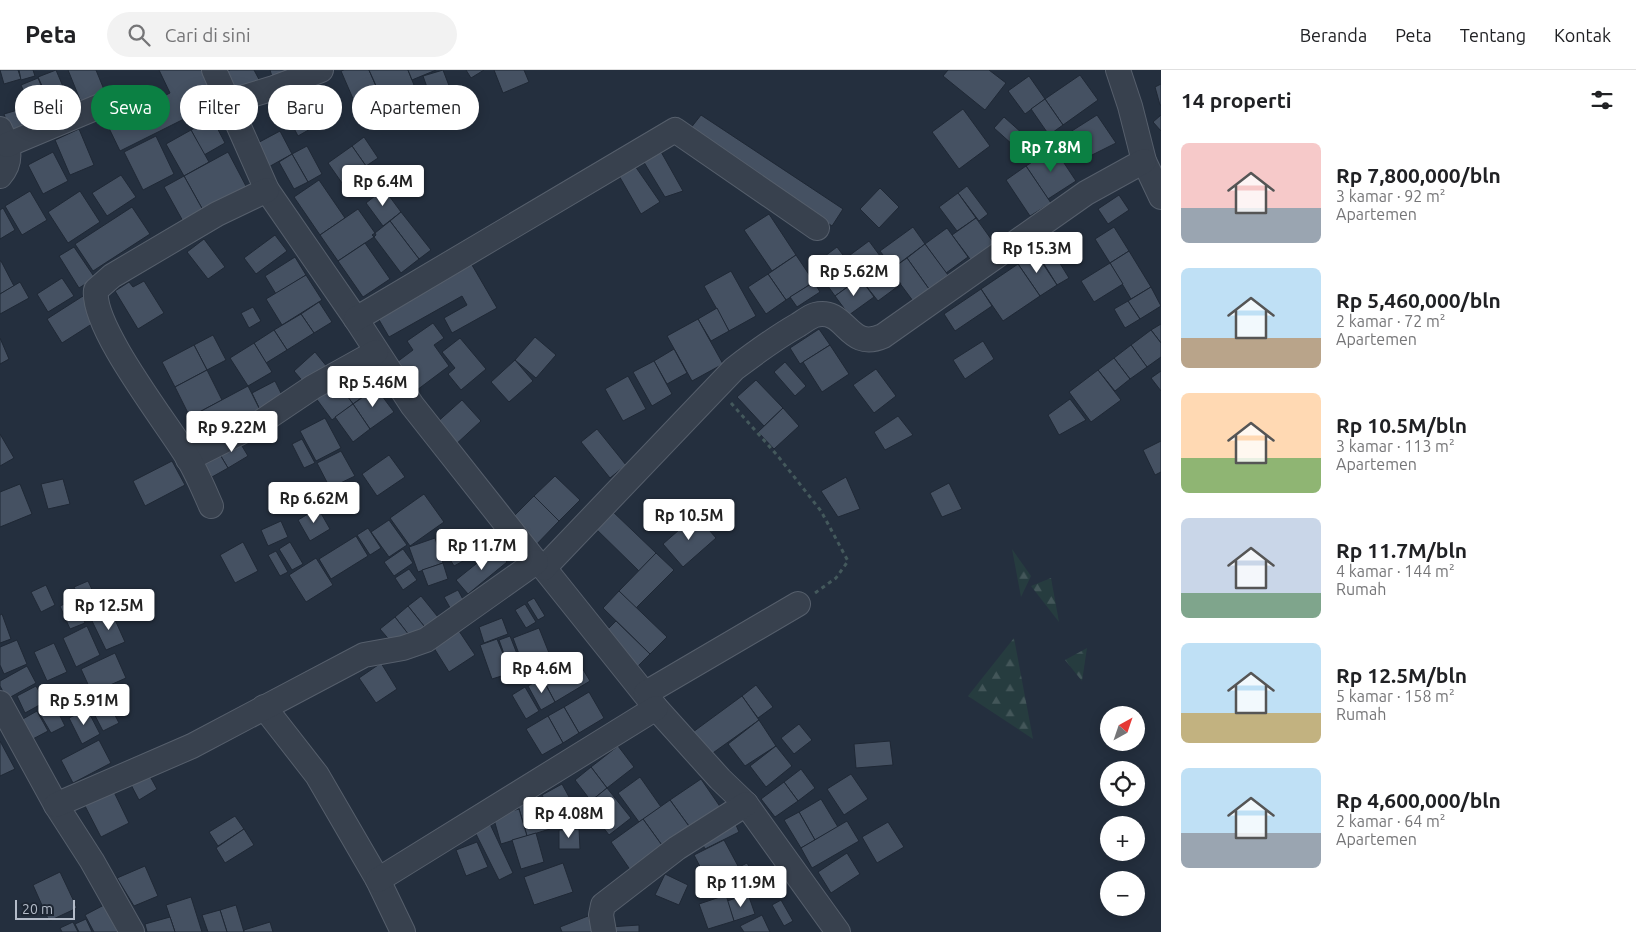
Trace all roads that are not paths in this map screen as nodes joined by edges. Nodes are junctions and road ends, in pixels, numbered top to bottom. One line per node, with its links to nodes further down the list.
1 (214, 70): 4 (street)
2 (321, 70): 5 (street)
3 (1118, 70): 9 (street)
4 (221, 85)
5 (258, 93)
6 (91, 108): 8 (street)
7 (240, 130): 11 (street)
8 (4, 137): 10 (street)
9 (1144, 161): 12 (street); 18 (street)
10 (0, 176)
11 (267, 190): 14 (street); 16 (street)
12 (1161, 197)
13 (816, 228): 14 (street)
14 (356, 319): 15 (street)
15 (376, 352): 16 (street); 18 (street)
16 (188, 459): 17 (street)
17 (211, 506)
18 (540, 565): 20 (street); 22 (street)
19 (798, 604): 20 (street)
20 (651, 700): 23 (street); 25 (street)
21 (0, 703): 24 (street)
22 (264, 707): 24 (street); 25 (street)
23 (746, 804): 28 (street); 29 (street)
24 (56, 805): 26 (street)
25 (378, 880): 27 (street)
26 (132, 932)
27 (403, 932)
28 (604, 932)
29 (838, 932)

